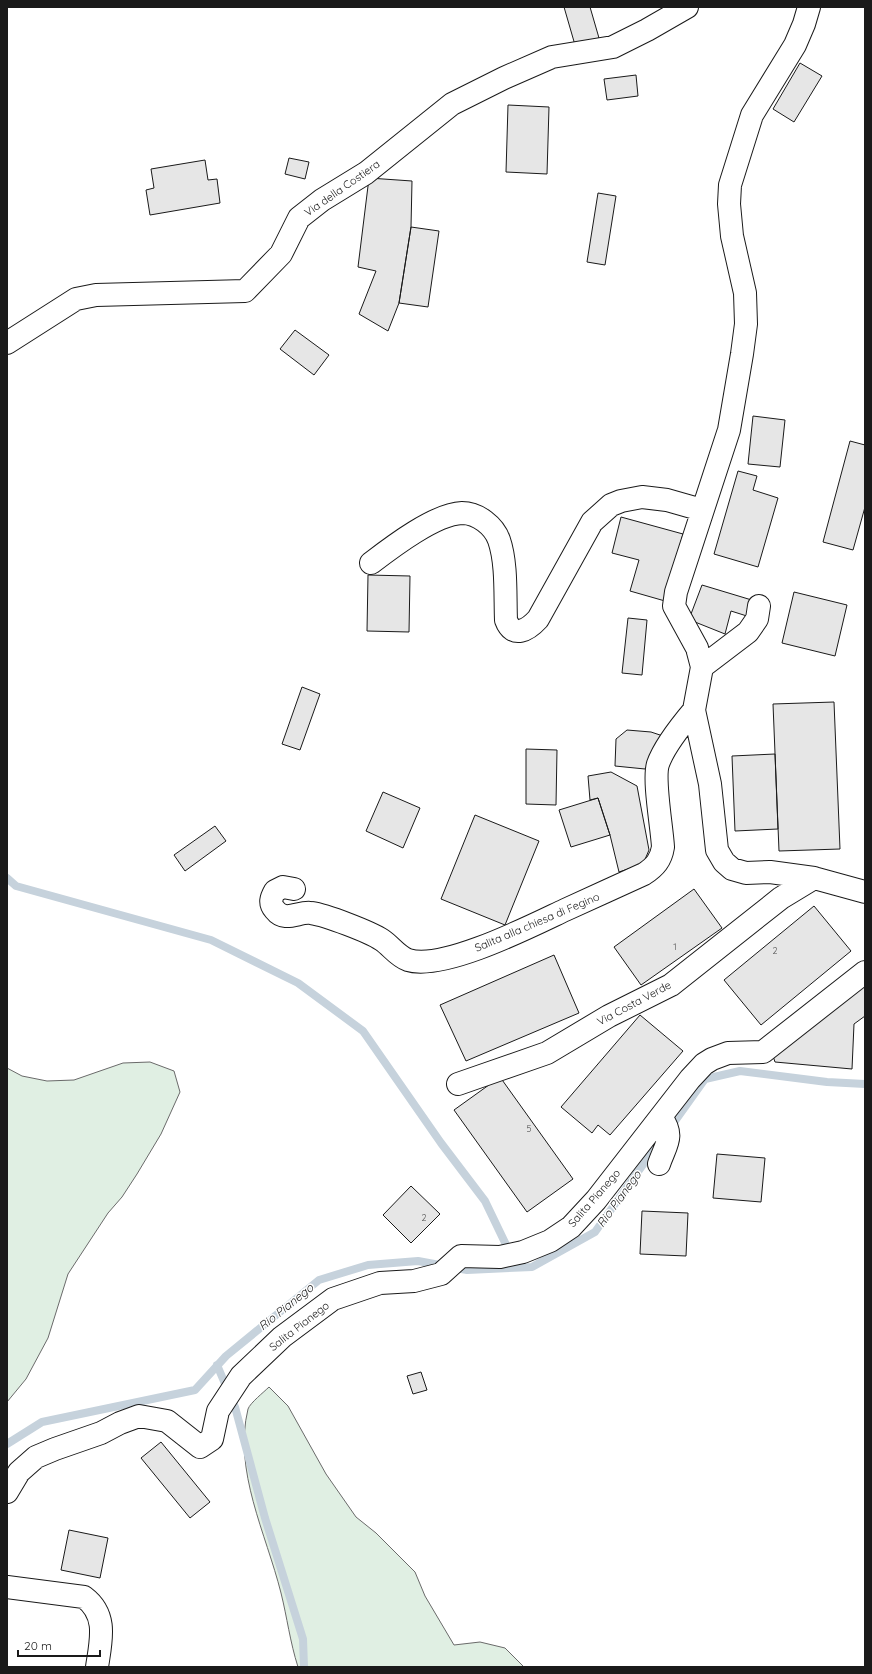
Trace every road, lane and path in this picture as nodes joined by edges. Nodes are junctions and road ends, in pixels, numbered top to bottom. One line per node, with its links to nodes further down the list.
1 (687, 7): 3 (street, Via della Costiera)
2 (809, 7): 4 (street)
3 (7, 343)
4 (702, 510): 5 (street); 7 (street)
5 (371, 563)
6 (759, 606): 7 (street)
7 (702, 668): 8 (street)
8 (694, 710): 9 (street); 10 (street, Salita alla chiesa di Fegino)
9 (814, 878): 11 (street); 13 (street, Via Costa Verde)
10 (294, 889)
11 (865, 892)
12 (865, 972): 14 (street, Salita Pianego)
13 (458, 1084)
14 (661, 1117): 15 (street); 16 (street, Salita Pianego)
15 (659, 1164)
16 (7, 1492)
17 (7, 1587): 18 (street)
18 (97, 1667)

